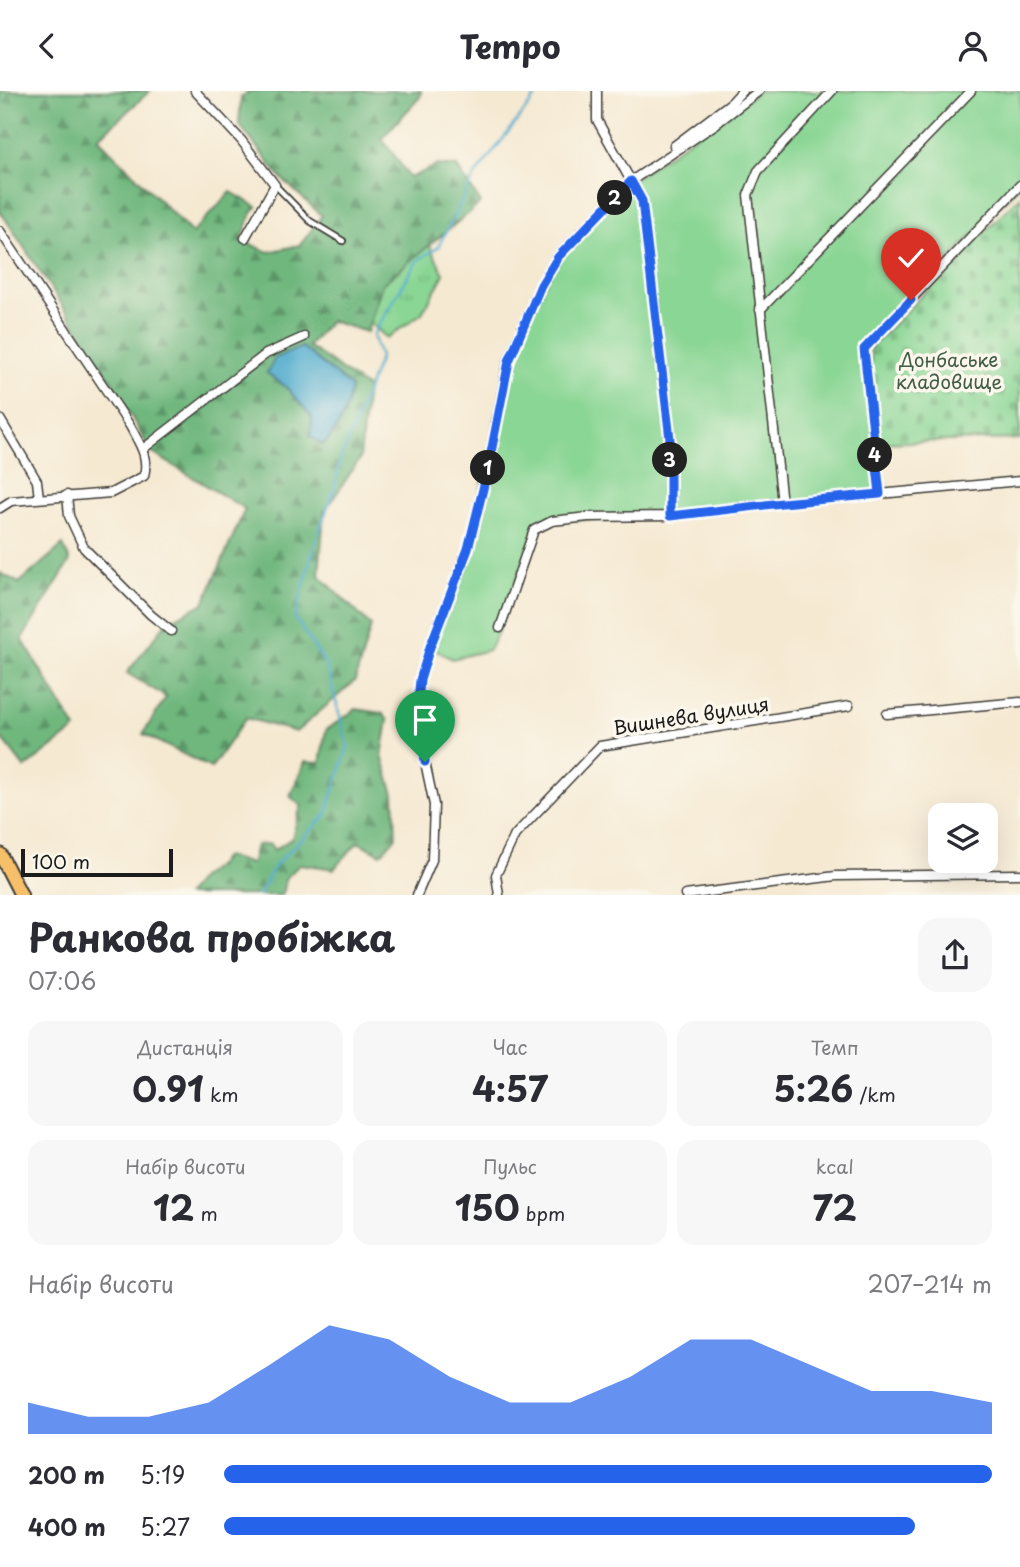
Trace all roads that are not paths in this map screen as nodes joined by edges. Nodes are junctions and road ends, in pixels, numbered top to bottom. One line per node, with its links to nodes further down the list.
1 (195, 91): 8 (street)
2 (597, 91): 7 (street)
3 (742, 91): 7 (street)
4 (759, 91): 7 (street)
5 (832, 91): 13 (street)
6 (971, 91): 13 (street)
7 (631, 181): 23 (street); 32 (street)
8 (275, 185): 11 (street); 12 (lane)
9 (1020, 185): 18 (street)
10 (0, 231): 16 (street)
11 (245, 238)
12 (343, 241)
13 (760, 310): 21 (street)
14 (304, 337): 16 (street)
15 (0, 419): 20 (street)
16 (143, 449): 19 (street)
17 (1020, 481): 18 (street)
18 (880, 494): 21 (street)
19 (67, 495): 20 (street); 25 (street)
20 (39, 498): 22 (street)
21 (782, 503): 23 (street)
22 (0, 508)
23 (670, 516): 24 (street)
24 (500, 628)
25 (172, 631)
26 (1020, 702): 28 (street)
27 (849, 706): 33 (street, Вишнева вулиця)
28 (887, 714)
29 (0, 854): 31 (main road)
30 (1020, 874): 34 (street)
31 (21, 895)
32 (417, 895)
33 (499, 895)
34 (685, 895)

